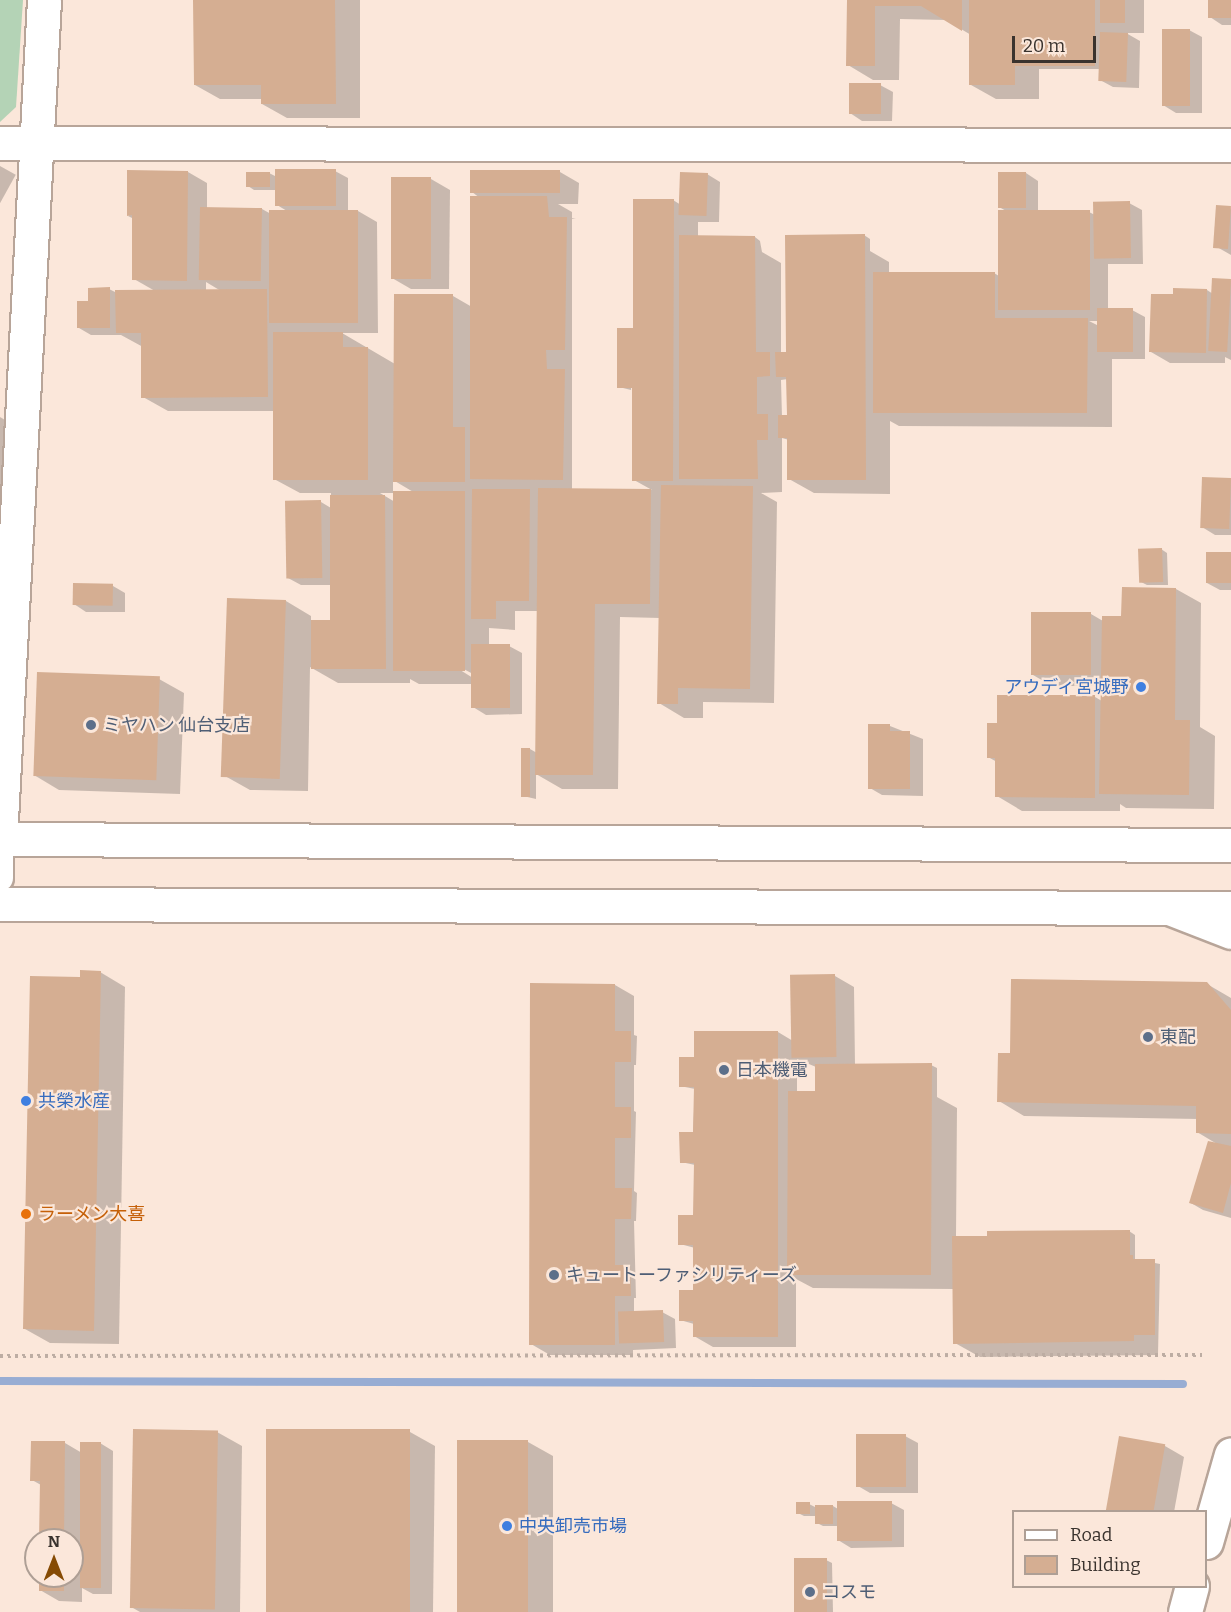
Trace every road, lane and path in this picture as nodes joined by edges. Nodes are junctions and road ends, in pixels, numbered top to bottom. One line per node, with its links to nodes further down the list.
1 (44, 0): 3 (main road)
2 (0, 143): 3 (main road)
3 (37, 143): 4 (main road); 5 (main road)
4 (1231, 146)
5 (0, 839): 6 (main road); 7 (street)
6 (1231, 845)
7 (0, 878)
8 (0, 904): 10 (main road)
9 (1231, 908): 10 (main road)
10 (1172, 909): 11 (main road)
11 (1231, 932)
12 (1202, 1355): 13 (path)
13 (0, 1356)
14 (1231, 1454): 15 (main road)
15 (1207, 1538)
16 (1192, 1588): 17 (main road)
17 (1185, 1612)

